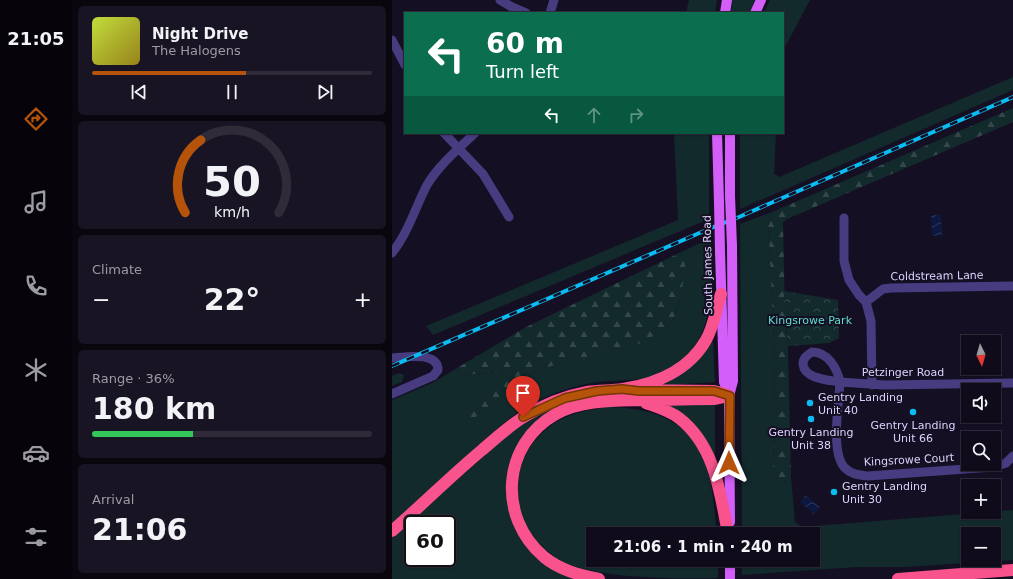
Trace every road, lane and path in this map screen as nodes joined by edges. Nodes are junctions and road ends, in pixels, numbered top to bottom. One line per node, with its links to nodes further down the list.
1 (500, 0): 5 (street)
2 (554, 0): 6 (street)
3 (727, 0): 7 (main road)
4 (761, 0): 8 (main road)
5 (524, 12)
6 (550, 12)
7 (725, 12)
8 (755, 12)
9 (392, 40): 10 (street)
10 (404, 63)
11 (445, 134): 15 (street)
12 (474, 134): 15 (street)
13 (717, 134): 20 (main road, South James Road, bridge)
14 (730, 134): 28 (main road, South James Road, bridge)
15 (459, 149): 16 (street); 18 (street)
16 (508, 217)
17 (844, 218): 21 (street)
18 (392, 253)
19 (1013, 286): 21 (street, Coldstream Lane)
20 (721, 294): 26 (highway); 28 (main road, South James Road)
21 (866, 302): 25 (street)
22 (392, 358): 27 (street)
23 (840, 382): 25 (street, Petzinger Road); 30 (street, Kingsrowe Court)
24 (1013, 383): 25 (street, Petzinger Road)
25 (872, 385)
26 (622, 389): 28 (highway); 33 (highway)
27 (392, 394)
28 (730, 396): 29 (highway); 32 (main road, South James Road)
29 (639, 400): 31 (highway); 36 (highway)
30 (1013, 456)
31 (728, 527)
32 (729, 527)
33 (392, 530)
34 (730, 567): 37 (main road)
35 (1013, 570): 38 (highway)
36 (599, 579)
37 (730, 579)
38 (898, 579)

